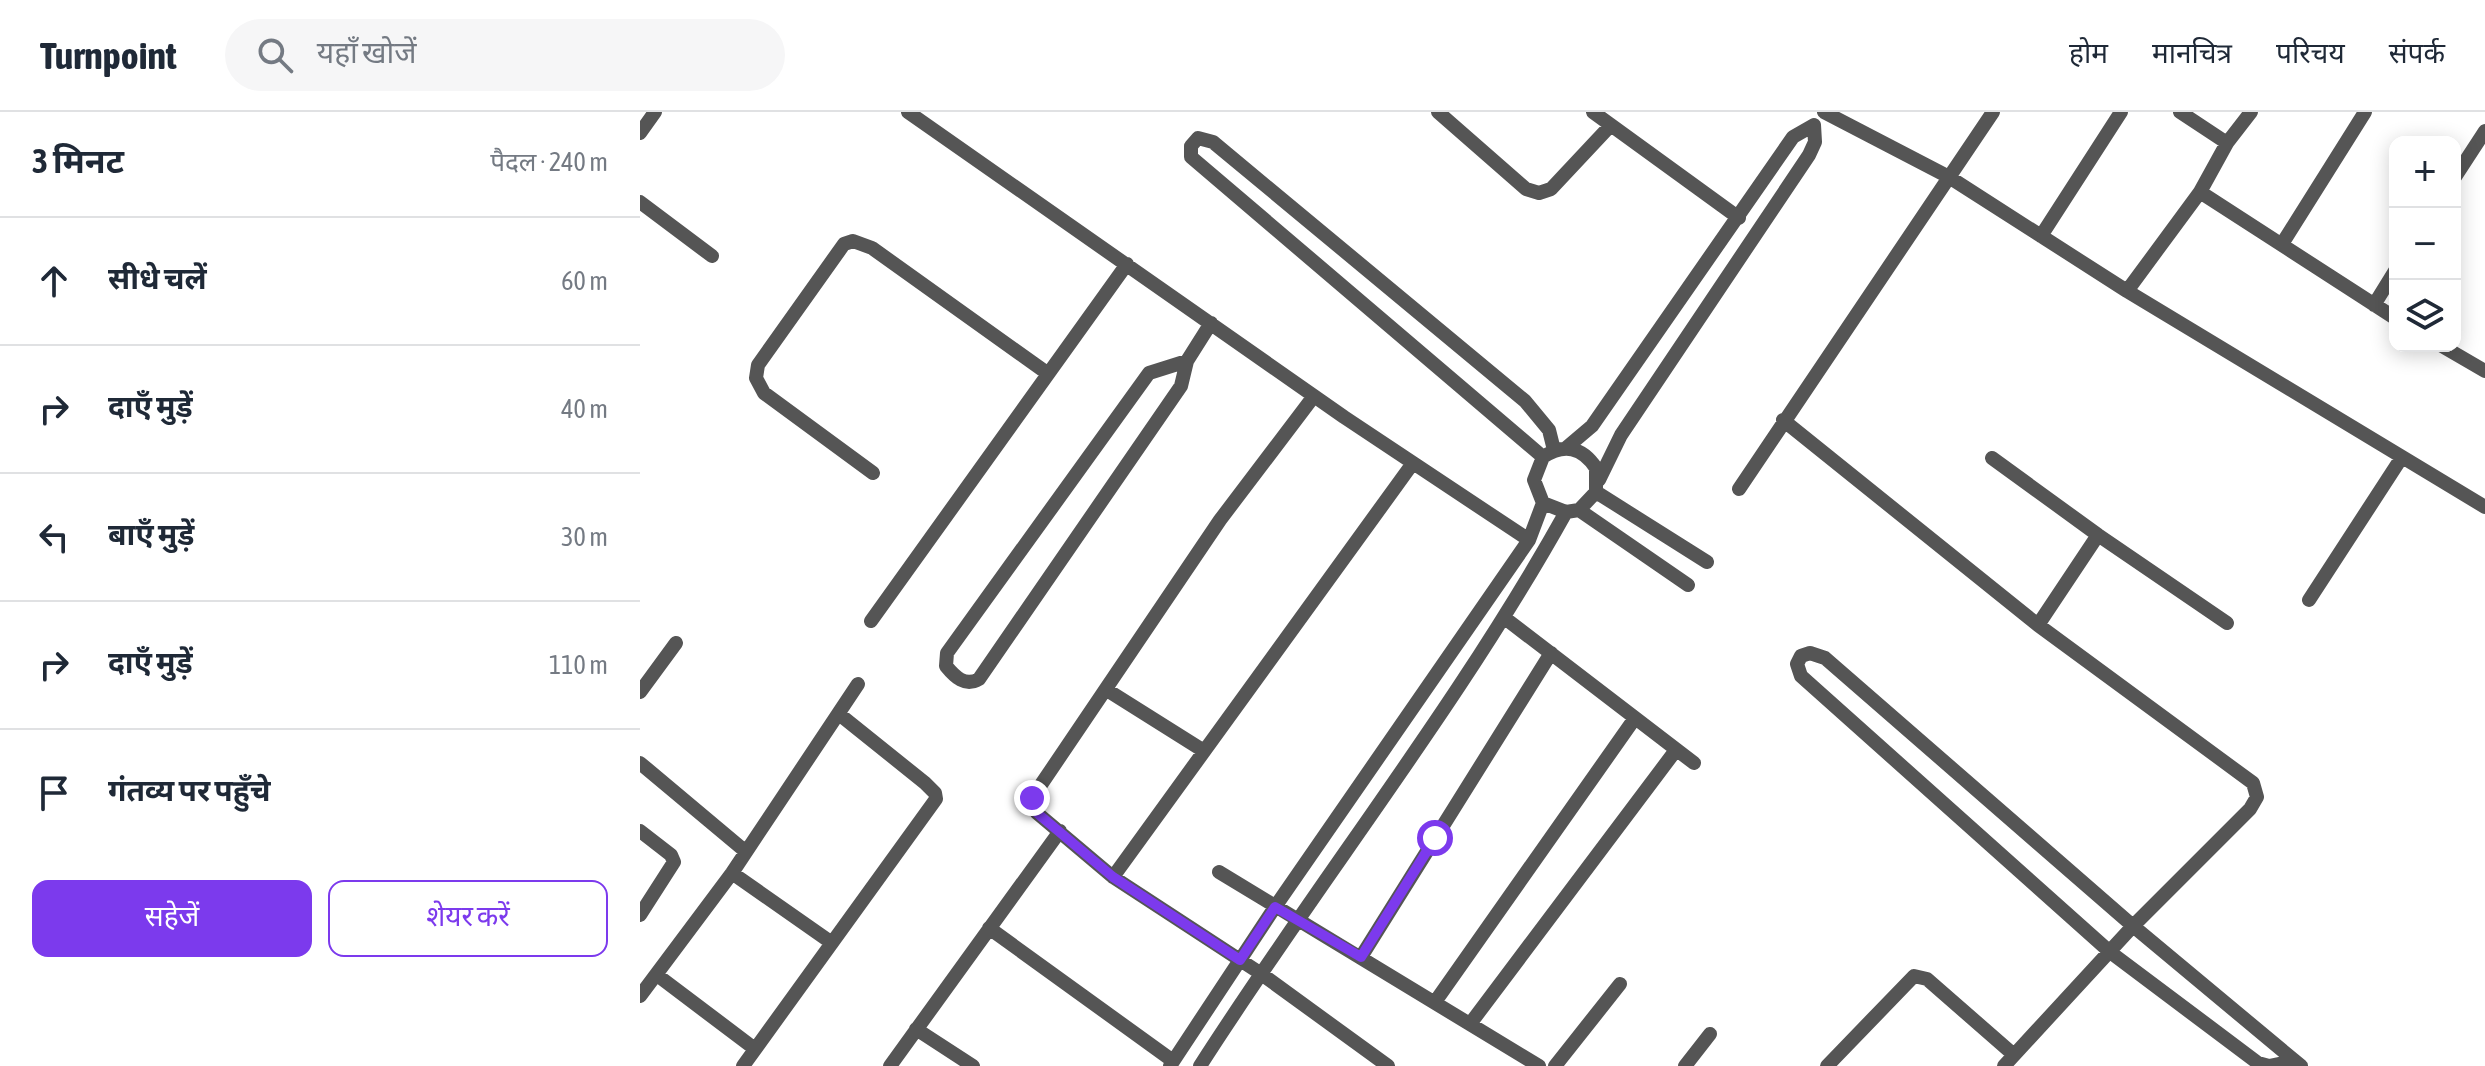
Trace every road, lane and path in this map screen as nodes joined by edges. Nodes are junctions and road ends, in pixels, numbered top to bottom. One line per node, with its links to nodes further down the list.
1 (655, 112): 14 (street)
2 (908, 112): 24 (street)
3 (1438, 112): 11 (street)
4 (1593, 112): 11 (street)
5 (1823, 112): 12 (street); 17 (street)
6 (1993, 112): 17 (street)
7 (2121, 112): 21 (street)
8 (2180, 112): 15 (street)
9 (2251, 112): 15 (street)
10 (2365, 112): 22 (street)
11 (1611, 125): 20 (street)
12 (1814, 125): 20 (street); 41 (street)
13 (2485, 131): 16 (street)
14 (640, 133)
15 (2227, 143): 18 (street)
16 (2461, 168)
17 (1949, 177): 21 (street); 35 (street)
18 (2200, 192): 22 (street); 26 (street)
19 (640, 202): 23 (street)
20 (1739, 218): 36 (street)
21 (2041, 236): 26 (street)
22 (2282, 244): 27 (street)
23 (712, 256)
24 (1127, 264): 29 (street); 33 (street)
25 (2389, 280): 27 (street)
26 (2127, 291): 37 (street)
27 (2374, 305): 28 (street)
28 (2389, 314)
29 (1211, 323): 31 (street); 34 (street)
30 (2452, 352): 32 (street)
31 (1187, 361): 31 (street)
32 (2484, 370)
33 (1047, 373): 40 (street); 52 (street)
34 (1314, 396): 39 (street); 58 (street)
35 (1783, 420): 42 (street); 54 (street)
36 (1555, 452): 36 (street); 41 (street); 43 (street)
37 (2402, 457): 44 (street); 50 (street)
38 (1992, 458): 46 (street)
39 (1413, 463): 47 (street); 63 (street)
40 (873, 473)
41 (1598, 486): 45 (street); 48 (street)
42 (1739, 489)
43 (1543, 503): 45 (street); 47 (street)
44 (2485, 507)
45 (1572, 511): 49 (street); 51 (street)
46 (2098, 535): 53 (street); 54 (street)
47 (1529, 540): 72 (street)
48 (1707, 562)
49 (1688, 585)
50 (2309, 600)
51 (1506, 619): 56 (street); 74 (street)
52 (871, 621)
53 (2227, 623)
54 (2038, 625): 75 (street)
55 (676, 643): 59 (street)
56 (1551, 653): 61 (street); 79 (street)
57 (858, 684): 60 (street)
58 (1107, 690): 63 (street); 67 (street)
59 (640, 692)
60 (839, 714): 68 (street); 77 (street)
61 (1635, 718): 62 (street); 85 (street)
62 (1676, 750): 65 (street); 86 (street)
63 (1204, 751): 71 (street)
64 (640, 763): 68 (street)
65 (1694, 763)
66 (640, 831): 73 (street)
67 (1060, 831): 71 (street); 76 (street)
68 (745, 851): 70 (street)
69 (1219, 872): 72 (street)
70 (732, 873): 77 (street); 82 (street)
71 (1113, 877): 80 (street)
72 (1275, 907): 74 (street); 80 (street)
73 (640, 915)
74 (1299, 919): 79 (street); 81 (street)
75 (2133, 926): 78 (street); 78 (street); 92 (street)
76 (989, 928): 87 (street); 91 (street)
77 (832, 943): 89 (street)
78 (2110, 952): 90 (street); 92 (street)
79 (1361, 957): 85 (street)
80 (1240, 960): 81 (street); 91 (street)
81 (1260, 973): 96 (street); 97 (street)
82 (657, 975): 84 (street); 89 (street)
83 (1620, 984): 99 (street)
84 (640, 996)
85 (1435, 1002): 86 (street)
86 (1470, 1024): 98 (street)
87 (916, 1029): 94 (street); 95 (street)
88 (1710, 1034): 100 (street)
89 (755, 1049): 93 (street)
90 (2009, 1061): 101 (street)
91 (1172, 1063)
92 (2297, 1064)
93 (743, 1066)
94 (890, 1066)
95 (973, 1066)
96 (1200, 1066)
97 (1388, 1066)
98 (1539, 1066)
99 (1555, 1066)
100 (1685, 1066)
101 (1827, 1066)

